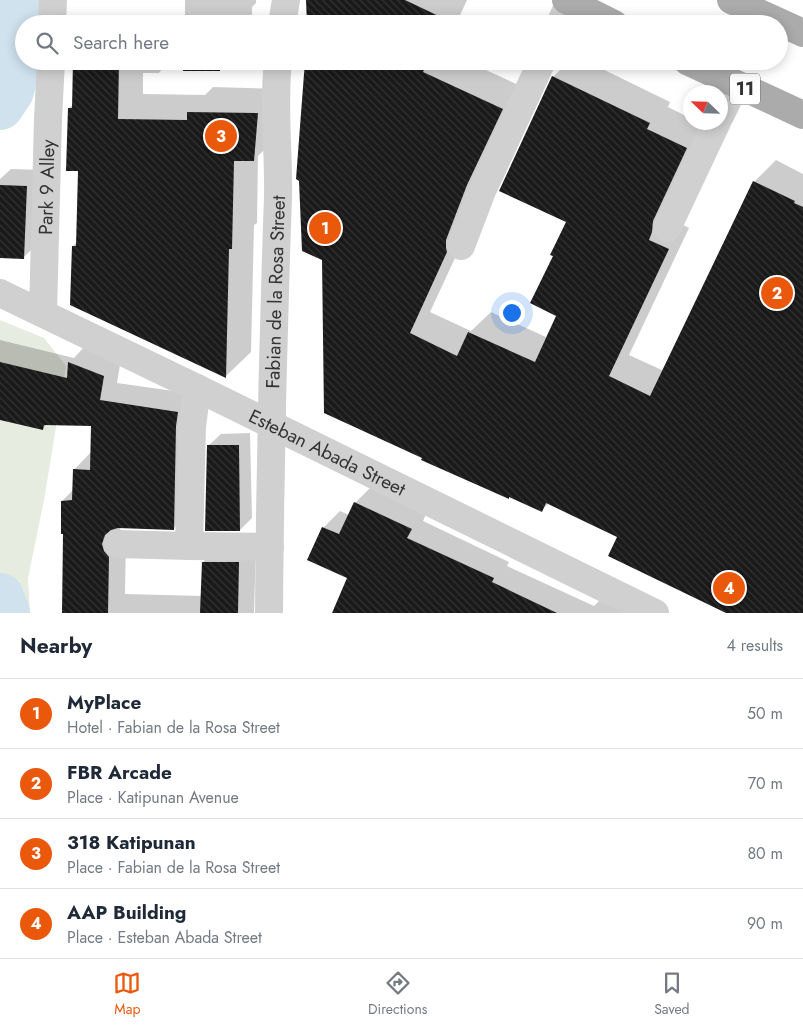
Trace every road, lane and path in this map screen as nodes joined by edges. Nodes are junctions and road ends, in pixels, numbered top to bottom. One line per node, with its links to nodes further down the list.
1 (53, 0): 5 (street)
2 (286, 0): 6 (street)
3 (731, 0): 8 (main road)
4 (565, 9): 7 (main road)
5 (52, 15)
6 (284, 15)
7 (585, 15)
8 (764, 15)
9 (788, 26): 10 (main road)
10 (803, 33)
11 (51, 70): 22 (street, Park 9 Alley)
12 (277, 70): 24 (street, Fabian de la Rosa Street)
13 (538, 70): 20 (street)
14 (706, 70): 15 (main road, 11)
15 (736, 84): 16 (street); 17 (main road, 11)
16 (728, 100)
17 (803, 116)
18 (713, 130): 19 (street)
19 (667, 228)
20 (461, 246)
21 (0, 293): 22 (street, Esteban Abada Street)
22 (43, 313): 23 (street, Esteban Abada Street)
23 (197, 388): 24 (street, Esteban Abada Street); 26 (street)
24 (271, 424): 27 (street, Fabian de la Rosa Street); 29 (street, Esteban Abada Street)
25 (118, 544): 26 (street)
26 (189, 546): 27 (street)
27 (270, 547): 28 (street, Fabian de la Rosa Street)
28 (269, 613)
29 (654, 613)

